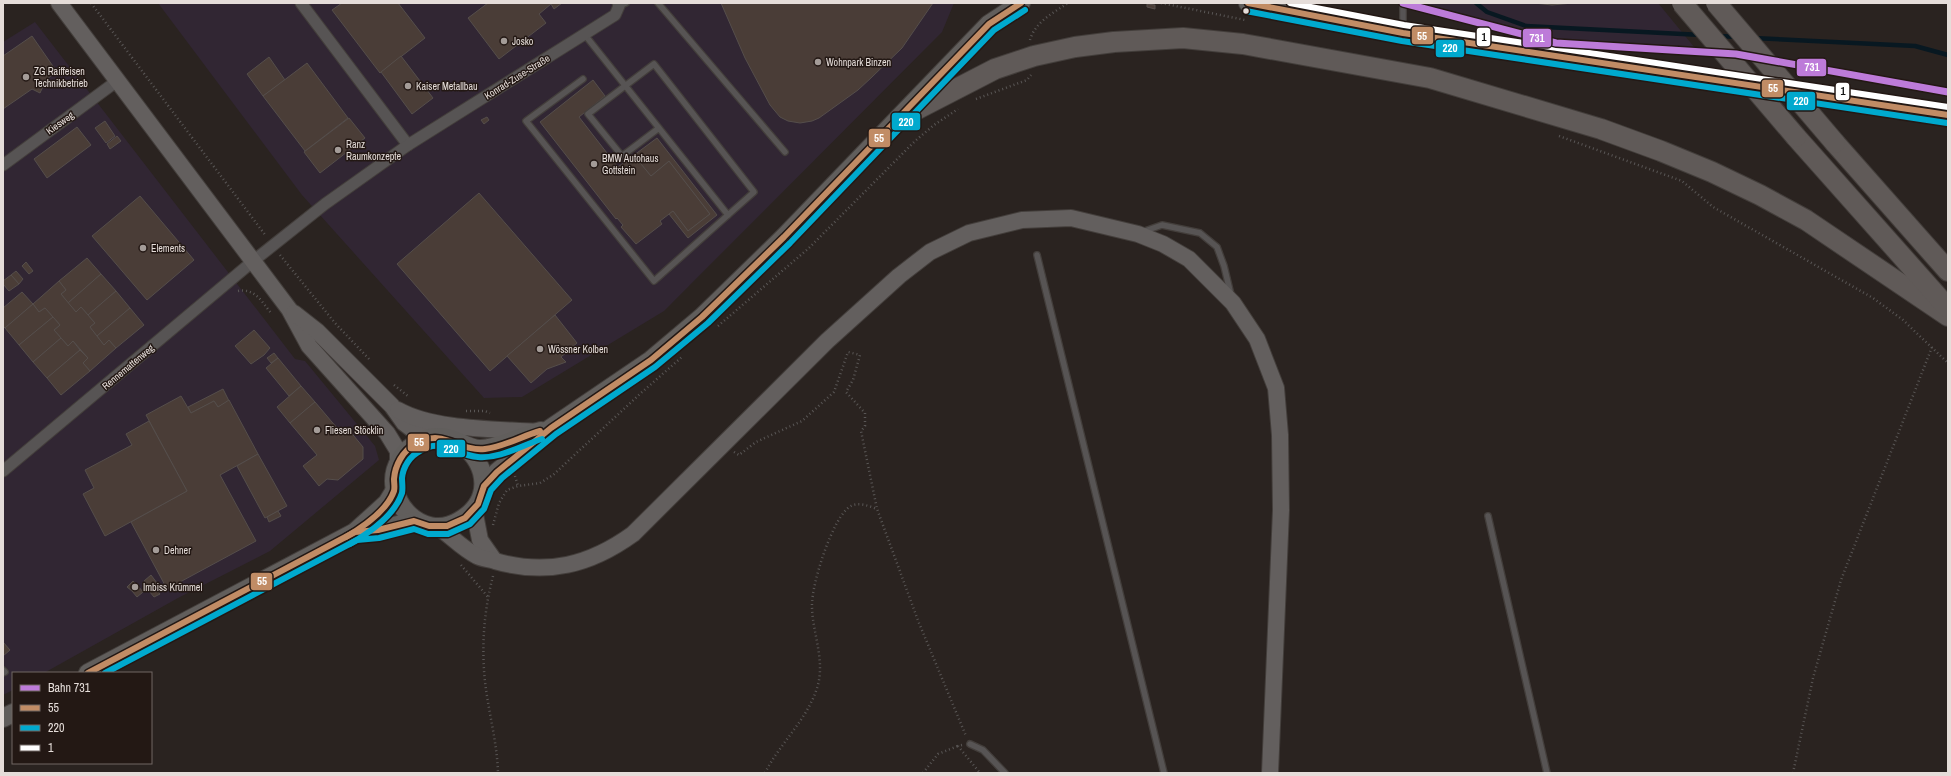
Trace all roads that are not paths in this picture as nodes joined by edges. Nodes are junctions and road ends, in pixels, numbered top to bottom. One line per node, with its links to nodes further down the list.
1 (59, 3): 15 (street)
2 (301, 3): 20 (street)
3 (658, 3): 21 (lane)
4 (998, 3): 11 (main road)
5 (1021, 3): 11 (main road)
6 (1248, 3): 12 (main road)
7 (1403, 3): 12 (lane)
8 (1682, 3): 29 (highway, bridge)
9 (1716, 3): 27 (highway, bridge)
10 (621, 4): 13 (street, Konrad-Zuse-Straße)
11 (989, 24): 18 (main road)
12 (1403, 33): 17 (main road)
13 (585, 35): 16 (lane); 20 (street, Konrad-Zuse-Straße)
14 (583, 79): 23 (lane)
15 (117, 81): 22 (street, Kiesweg); 26 (street)
16 (625, 86): 19 (lane); 19 (lane); 23 (lane)
17 (1948, 115)
18 (900, 118): 31 (highway); 33 (main road)
19 (659, 128): 23 (lane)
20 (408, 145): 26 (street, Konrad-Zuse-Straße)
21 (785, 152)
22 (3, 165)
23 (728, 215)
24 (1138, 234): 28 (street); 28 (lane); 45 (street)
25 (1037, 255): 51 (lane)
26 (252, 262): 30 (street); 37 (street, Rennemattenweg)
27 (1948, 271)
28 (1232, 303): 52 (street)
29 (1948, 307)
30 (289, 309): 32 (street); 36 (street)
31 (1948, 316)
32 (392, 406): 33 (street); 34 (street)
33 (544, 430): 35 (main road); 38 (main road)
34 (434, 437): 35 (main road); 36 (main road)
35 (462, 444): 38 (main road)
36 (398, 462): 39 (main road)
37 (3, 471)
38 (484, 486): 40 (main road)
39 (395, 490): 42 (main road); 44 (main road)
40 (474, 509): 43 (main road); 45 (street)
41 (1488, 516): 53 (lane)
42 (414, 521): 43 (main road); 44 (main road)
43 (438, 527): 45 (street)
44 (355, 532): 46 (main road)
45 (496, 561)
46 (90, 672)
47 (12, 714): 48 (main road)
48 (3, 718)
49 (970, 744): 50 (lane)
50 (1005, 773)
51 (1164, 773)
52 (1270, 773)
53 (1547, 773)

